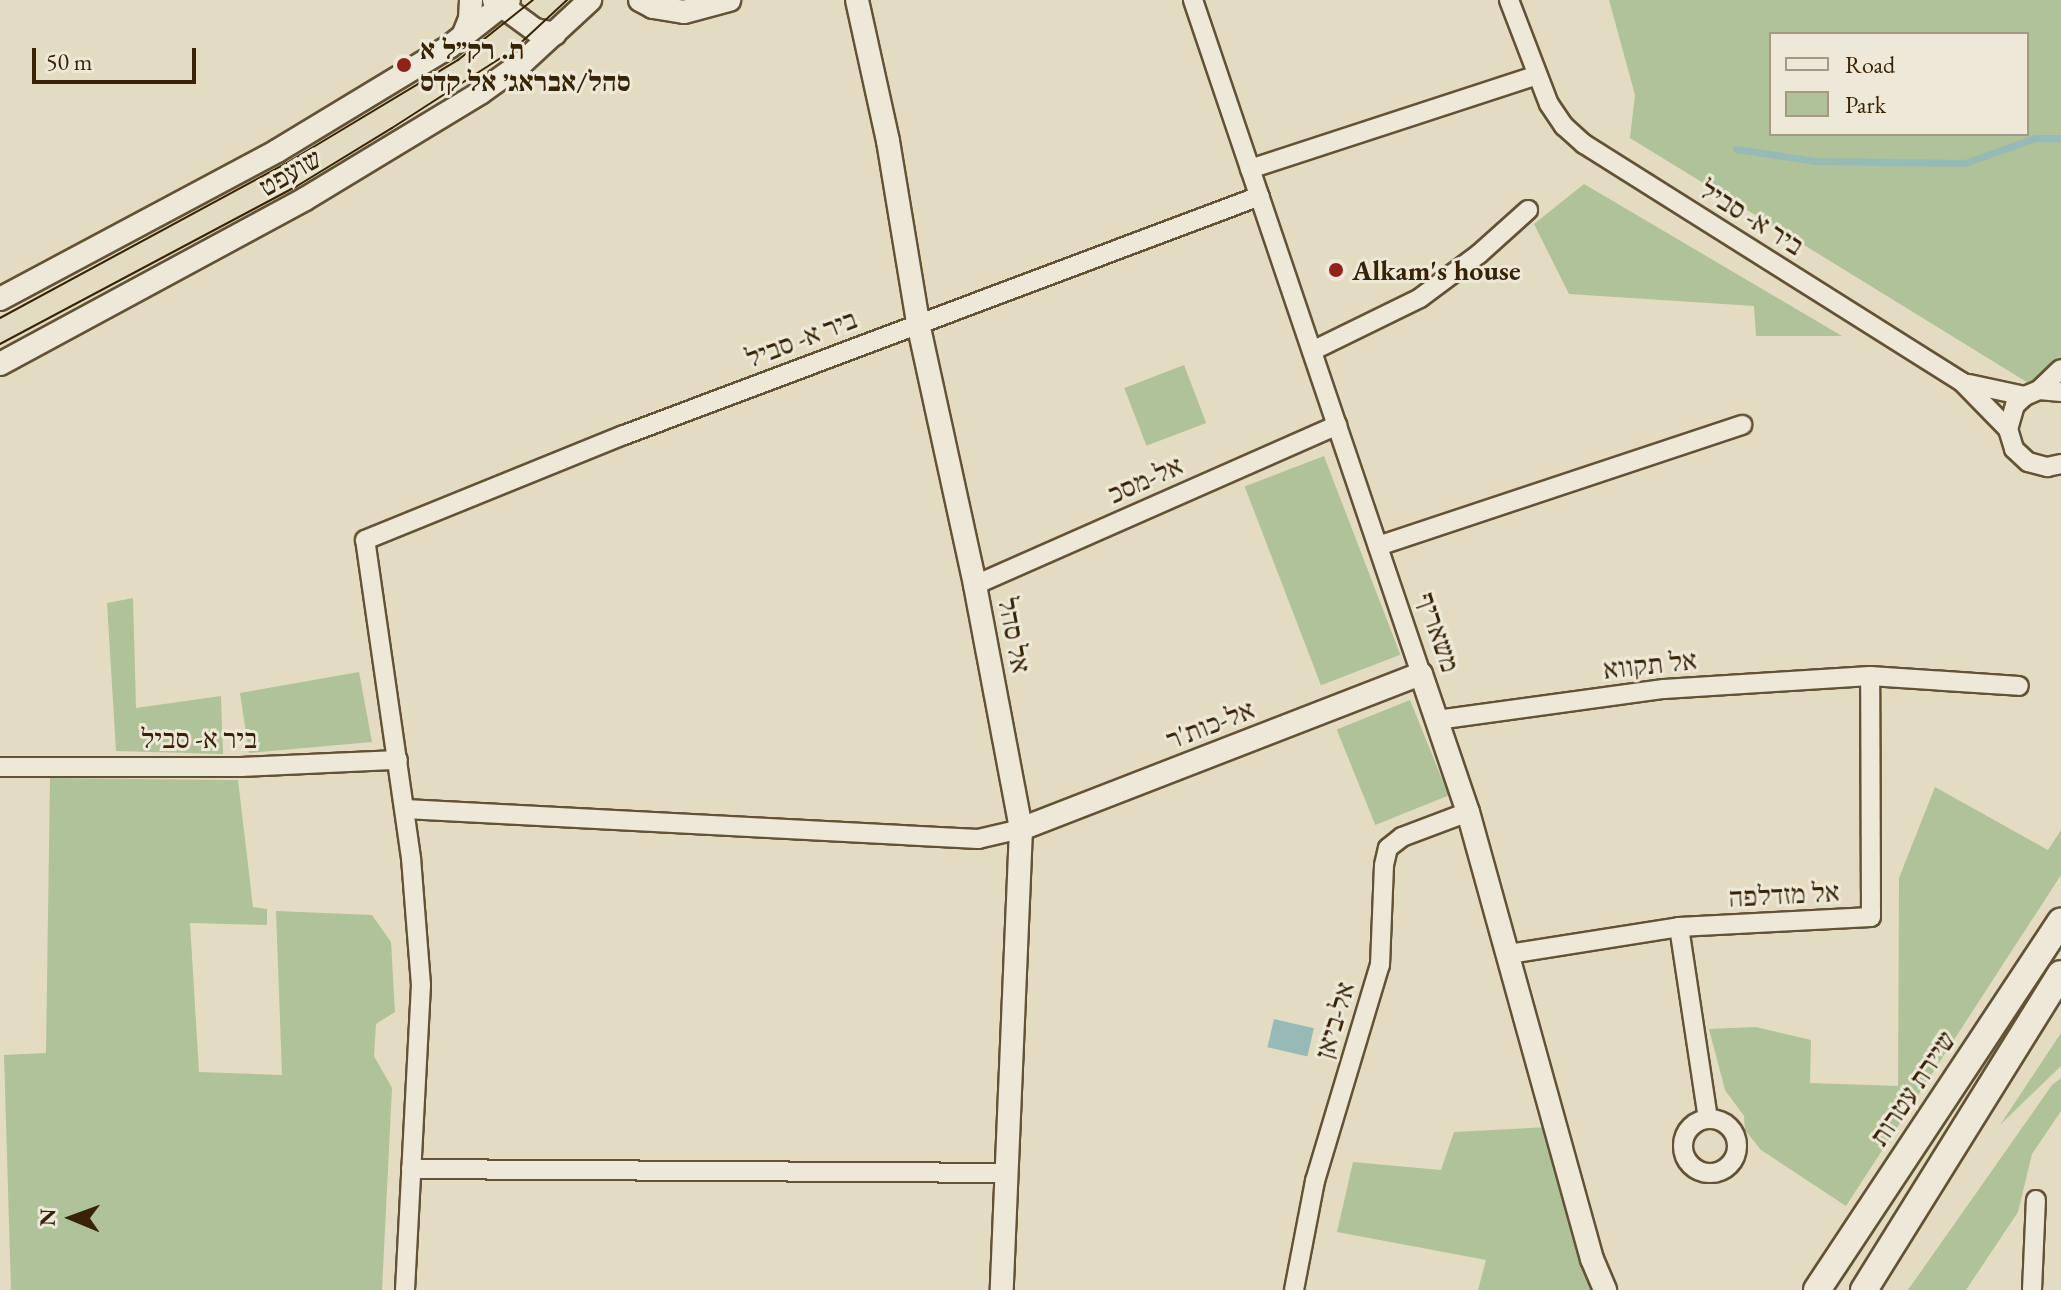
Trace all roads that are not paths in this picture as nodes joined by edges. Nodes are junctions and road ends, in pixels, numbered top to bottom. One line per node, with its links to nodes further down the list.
1 (471, 0): 10 (street)
2 (590, 0): 9 (street, שועפט)
3 (640, 0): 4 (street)
4 (729, 0)
5 (857, 0): 16 (street, אל סהל)
6 (1193, 0): 12 (street, משאריף)
7 (1509, 0): 11 (street, ביר א- סביל)
8 (501, 2): 9 (street); 10 (street, שועפט)
9 (555, 34): 18 (street, שועפט)
10 (463, 36): 15 (street, שועפט)
11 (1535, 76): 12 (street); 20 (street, ביר א- סביל)
12 (1250, 169): 13 (street, משאריף)
13 (1260, 196): 16 (street, ביר א- סביל); 17 (street, משאריף)
14 (1528, 210): 17 (street)
15 (0, 299)
16 (918, 323): 28 (street, אל סהל); 33 (street, ביר א- סביל)
17 (1312, 351): 23 (street, משאריף)
18 (0, 364)
19 (2061, 369): 22 (street)
20 (1962, 382): 22 (street, ביר א- סביל); 25 (street, ביר א- סביל)
21 (2061, 392): 22 (street, ביר א- סביל)
22 (2032, 393): 25 (street)
23 (1337, 425): 27 (street, משאריף); 28 (street, אל-מסכ)
24 (1742, 425): 27 (street)
25 (2008, 429): 26 (street, ביר א- סביל)
26 (2056, 470)
27 (1378, 546): 29 (street, משאריף)
28 (975, 585): 37 (street, אל סהל)
29 (1421, 674): 32 (street, משאריף); 37 (street, אל-כות'ר)
30 (1870, 676): 31 (street, אל תקווא); 32 (street, אל תקווא); 39 (street, אל מזדלפה)
31 (2019, 686)
32 (1437, 720): 36 (street, משאריף)
33 (398, 760): 34 (street, ביר א- סביל); 35 (street)
34 (0, 767)
35 (405, 809): 37 (street); 43 (street)
36 (1468, 812): 40 (street, משאריף); 48 (street, אל-ביאן)
37 (1021, 829): 44 (street, אל סהל)
38 (2061, 922): 50 (main road, שיירת עטרות)
39 (1679, 927): 40 (street, אל מזדלפה); 42 (street)
40 (1509, 954): 49 (street, משאריף)
41 (2061, 974): 51 (main road)
42 (1708, 1119)
43 (411, 1169): 44 (street); 46 (street)
44 (1008, 1173): 47 (street, אל סהל)
45 (2036, 1200): 52 (street)
46 (405, 1290)
47 (1002, 1290)
48 (1294, 1290)
49 (1605, 1290)
50 (1817, 1290)
51 (1864, 1290)
52 (2032, 1290)

